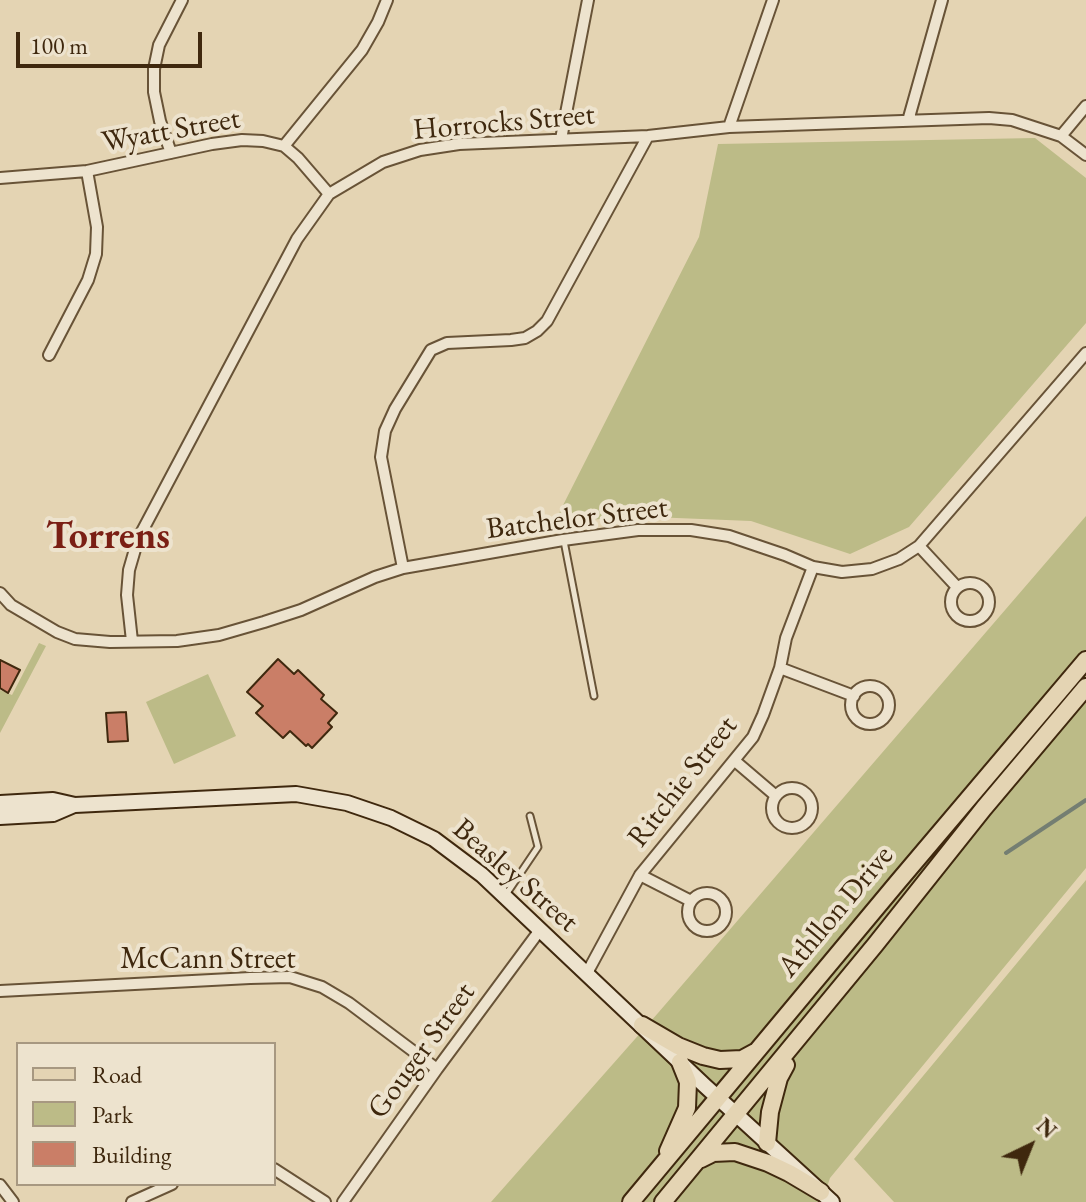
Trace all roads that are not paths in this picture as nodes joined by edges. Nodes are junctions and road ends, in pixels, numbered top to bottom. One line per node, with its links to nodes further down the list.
1 (182, 0): 13 (street)
2 (387, 0): 12 (street)
3 (588, 0): 11 (street)
4 (773, 0): 8 (street)
5 (942, 0): 7 (street)
6 (1086, 106): 10 (street)
7 (908, 121): 8 (street, Horrocks Street); 10 (street, Horrocks Street)
8 (729, 127): 9 (street, Horrocks Street)
9 (648, 136): 11 (street, Horrocks Street); 23 (street)
10 (1061, 136): 14 (street, Horrocks Street)
11 (561, 139): 17 (street, Horrocks Street)
12 (284, 146): 13 (street, Wyatt Street); 17 (street, Wyatt Street)
13 (171, 153): 15 (street, Wyatt Street)
14 (1086, 155)
15 (87, 171): 16 (street, Wyatt Street); 19 (street)
16 (0, 178)
17 (329, 194): 26 (street, Horrocks Street)
18 (1086, 353): 21 (street, Batchelor Street)
19 (49, 355)
20 (563, 540): 22 (street, Batchelor Street); 23 (street, Batchelor Street); 30 (lane)
21 (919, 546): 22 (street, Batchelor Street); 24 (street)
22 (813, 567): 28 (street, Ritchie Street)
23 (403, 568): 26 (street, Batchelor Street)
24 (957, 587)
25 (0, 593): 26 (street, Batchelor Street)
26 (132, 641)
27 (1086, 660): 46 (main road, Athllon Drive)
28 (780, 668): 31 (street); 32 (street, Ritchie Street)
29 (1086, 687): 45 (main road, Athllon Drive)
30 (594, 696)
31 (854, 696)
32 (735, 761): 33 (street); 38 (street, Ritchie Street)
33 (776, 796)
34 (0, 803): 35 (main road, Beasley Street)
35 (75, 805): 37 (main road, Beasley Street); 39 (main road, Beasley Street)
36 (530, 816): 39 (lane)
37 (0, 817)
38 (640, 875): 40 (street); 42 (street, Ritchie Street)
39 (505, 897): 41 (main road, Beasley Street)
40 (691, 901)
41 (540, 930): 42 (main road, Beasley Street); 48 (street, Gouger Street)
42 (587, 973): 44 (main road, Beasley Street)
43 (0, 991): 48 (street, McCann Street)
44 (642, 1025): 46 (main road); 47 (main road, Beasley Street)
45 (802, 1035): 50 (main road, Athllon Drive); 51 (main road)
46 (756, 1052): 49 (main road, Athllon Drive)
47 (680, 1062): 49 (main road, Beasley Street); 53 (main road)
48 (437, 1069): 61 (street, Gouger Street)
49 (718, 1098): 50 (main road, Beasley Street); 53 (main road, Athllon Drive)
50 (736, 1115): 51 (main road, Beasley Street); 52 (main road, Athllon Drive)
51 (767, 1143): 57 (main road, Beasley Street)
52 (698, 1161): 57 (main road); 63 (main road, Athllon Drive)
53 (661, 1167): 62 (main road, Athllon Drive)
54 (276, 1170): 60 (street)
55 (0, 1185): 58 (street)
56 (168, 1186): 59 (street)
57 (826, 1197)
58 (13, 1202)
59 (132, 1202)
60 (325, 1202)
61 (343, 1202)
62 (631, 1202)
63 (663, 1202)

